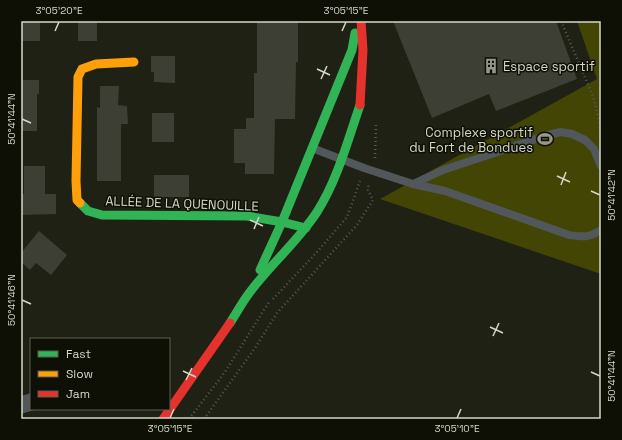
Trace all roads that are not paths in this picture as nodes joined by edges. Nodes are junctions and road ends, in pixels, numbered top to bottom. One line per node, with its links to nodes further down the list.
1 (357, 21): 4 (street)
2 (361, 21): 5 (street)
3 (134, 62): 8 (street, ALLÉE DE LA QUENOUILLE)
4 (312, 148): 5 (lane); 8 (street)
5 (341, 160): 7 (lane); 9 (street)
6 (601, 166): 7 (lane)
7 (413, 184): 10 (lane)
8 (282, 222): 9 (street, ALLÉE DE LA QUENOUILLE); 11 (street)
9 (306, 228): 11 (street)
10 (601, 230)
11 (250, 292): 12 (street)
12 (174, 394)

